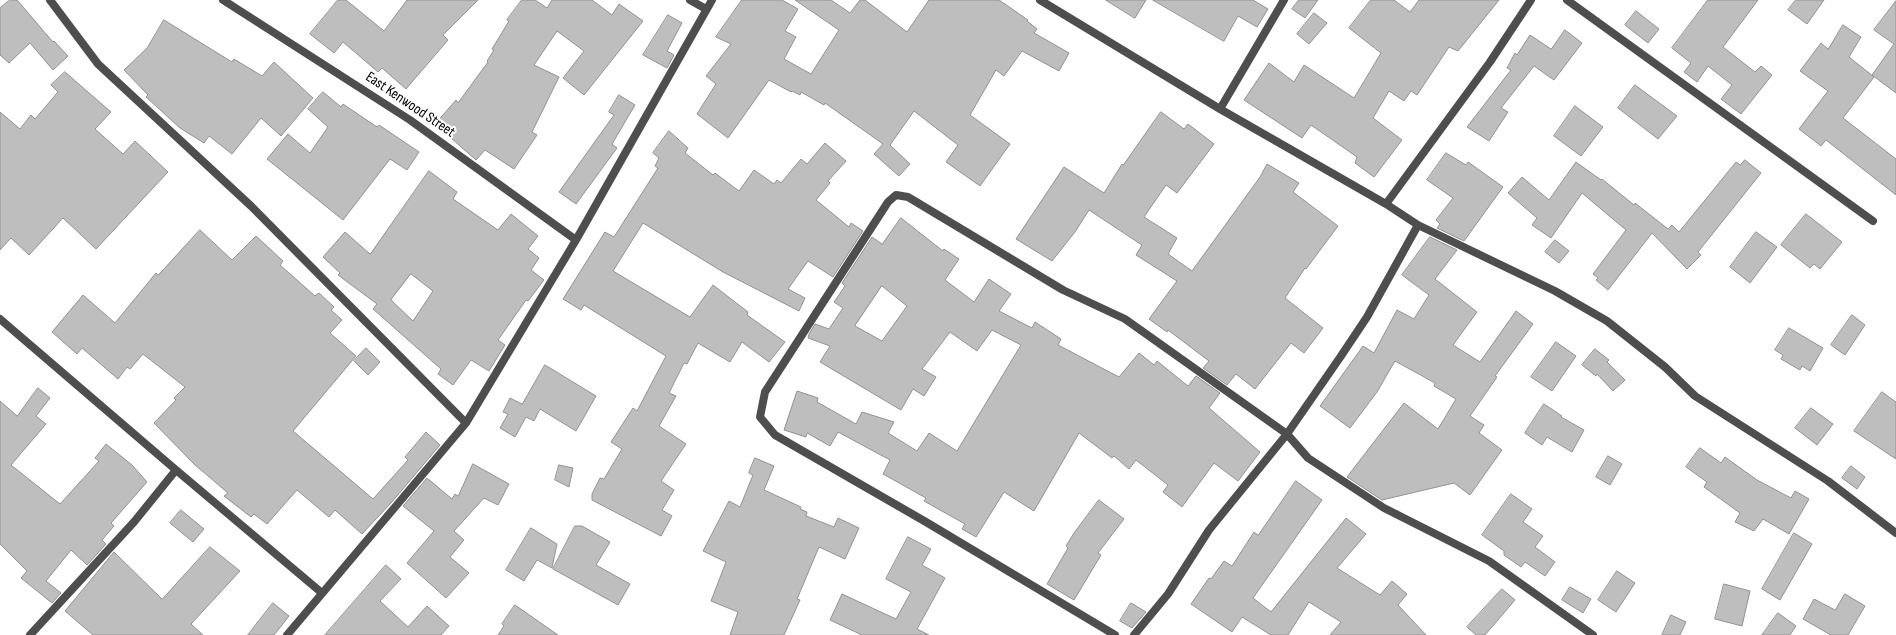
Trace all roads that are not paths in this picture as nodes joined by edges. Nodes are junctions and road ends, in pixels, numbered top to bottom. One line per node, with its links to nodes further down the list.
1 (50, 0): 16 (street)
2 (223, 0): 14 (street, East Kenwood Street)
3 (690, 0): 9 (street)
4 (712, 0): 9 (street)
5 (1040, 0): 10 (street)
6 (1284, 0): 10 (street)
7 (1531, 0): 11 (street)
8 (1567, 0): 12 (street)
9 (706, 9): 14 (street)
10 (1220, 109): 11 (street)
11 (1386, 204): 13 (street)
12 (1873, 221)
13 (1418, 225): 17 (street); 19 (street)
14 (576, 240): 16 (street)
15 (0, 319): 18 (street)
16 (466, 423): 20 (street)
17 (1287, 434): 23 (street); 24 (street); 25 (street)
18 (176, 470): 20 (street); 21 (street)
19 (1896, 533)
20 (322, 593): 22 (street)
21 (30, 635)
22 (286, 635)
23 (1115, 635)
24 (1134, 635)
25 (1593, 635)

